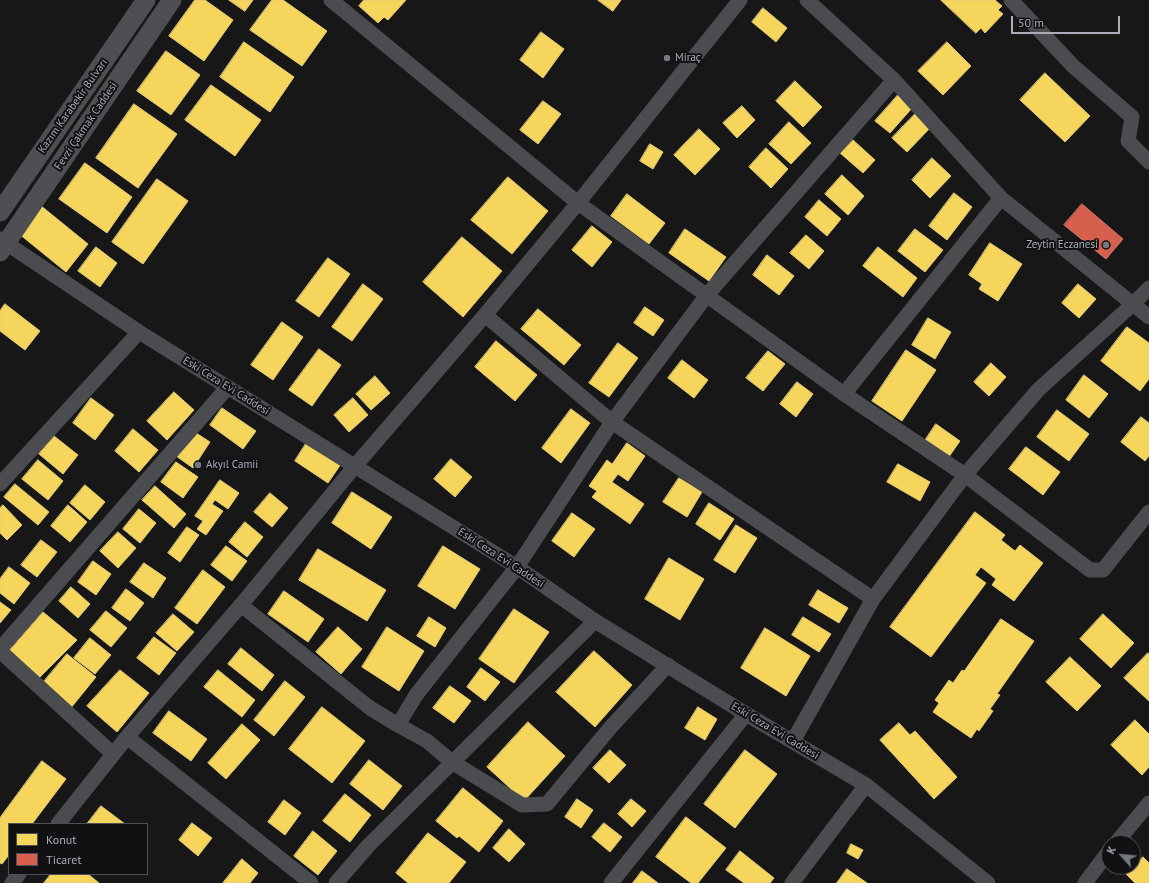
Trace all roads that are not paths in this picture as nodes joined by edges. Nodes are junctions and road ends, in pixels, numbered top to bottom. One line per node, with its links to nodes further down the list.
1 (146, 0): 11 (main road, Kazım Karabekir Bulvarı)
2 (172, 0): 12 (main road, Fevzi Çakmak Caddesi)
3 (740, 0): 10 (street)
4 (807, 0): 7 (street)
5 (1011, 0): 8 (street)
6 (341, 3): 10 (street)
7 (894, 80): 9 (street); 14 (street)
8 (1149, 162)
9 (1001, 198): 15 (street); 20 (street)
10 (578, 203): 14 (street); 16 (street)
11 (0, 212)
12 (2, 245): 18 (street, Eski Ceza Evi Caddesi)
13 (1149, 288): 15 (street)
14 (707, 295): 20 (street); 21 (street)
15 (1134, 304): 17 (street); 23 (street)
16 (485, 316): 21 (street); 22 (street)
17 (1149, 317)
18 (139, 332): 19 (street, Eski Ceza Evi Caddesi); 24 (street)
19 (227, 388): 22 (street, Eski Ceza Evi Caddesi); 30 (street)
20 (844, 394): 23 (street)
21 (612, 422): 26 (street); 27 (street)
22 (355, 466): 26 (street, Eski Ceza Evi Caddesi); 28 (street)
23 (965, 475): 25 (street); 27 (street)
24 (0, 484)
25 (1149, 512)
26 (517, 567): 29 (street, Eski Ceza Evi Caddesi); 33 (street)
27 (873, 598): 35 (street)
28 (241, 605): 33 (street); 34 (street)
29 (595, 621): 31 (street, Eski Ceza Evi Caddesi); 37 (street)
30 (0, 650): 36 (street)
31 (668, 665): 32 (street, Eski Ceza Evi Caddesi); 37 (street)
32 (746, 714): 35 (street, Eski Ceza Evi Caddesi); 47 (street)
33 (398, 725): 37 (street)
34 (127, 737): 36 (street); 45 (street)
35 (793, 741): 38 (street, Eski Ceza Evi Caddesi)
36 (113, 754): 40 (street)
37 (452, 762): 46 (street)
38 (866, 785): 48 (street); 49 (street, Eski Ceza Evi Caddesi)
39 (1149, 803): 41 (street)
40 (59, 823)
41 (1123, 835)
42 (1101, 862): 50 (street)
43 (18, 875): 44 (street)
44 (12, 883)
45 (311, 883)
46 (336, 883)
47 (611, 883)
48 (792, 883)
49 (988, 883)
50 (1085, 883)

